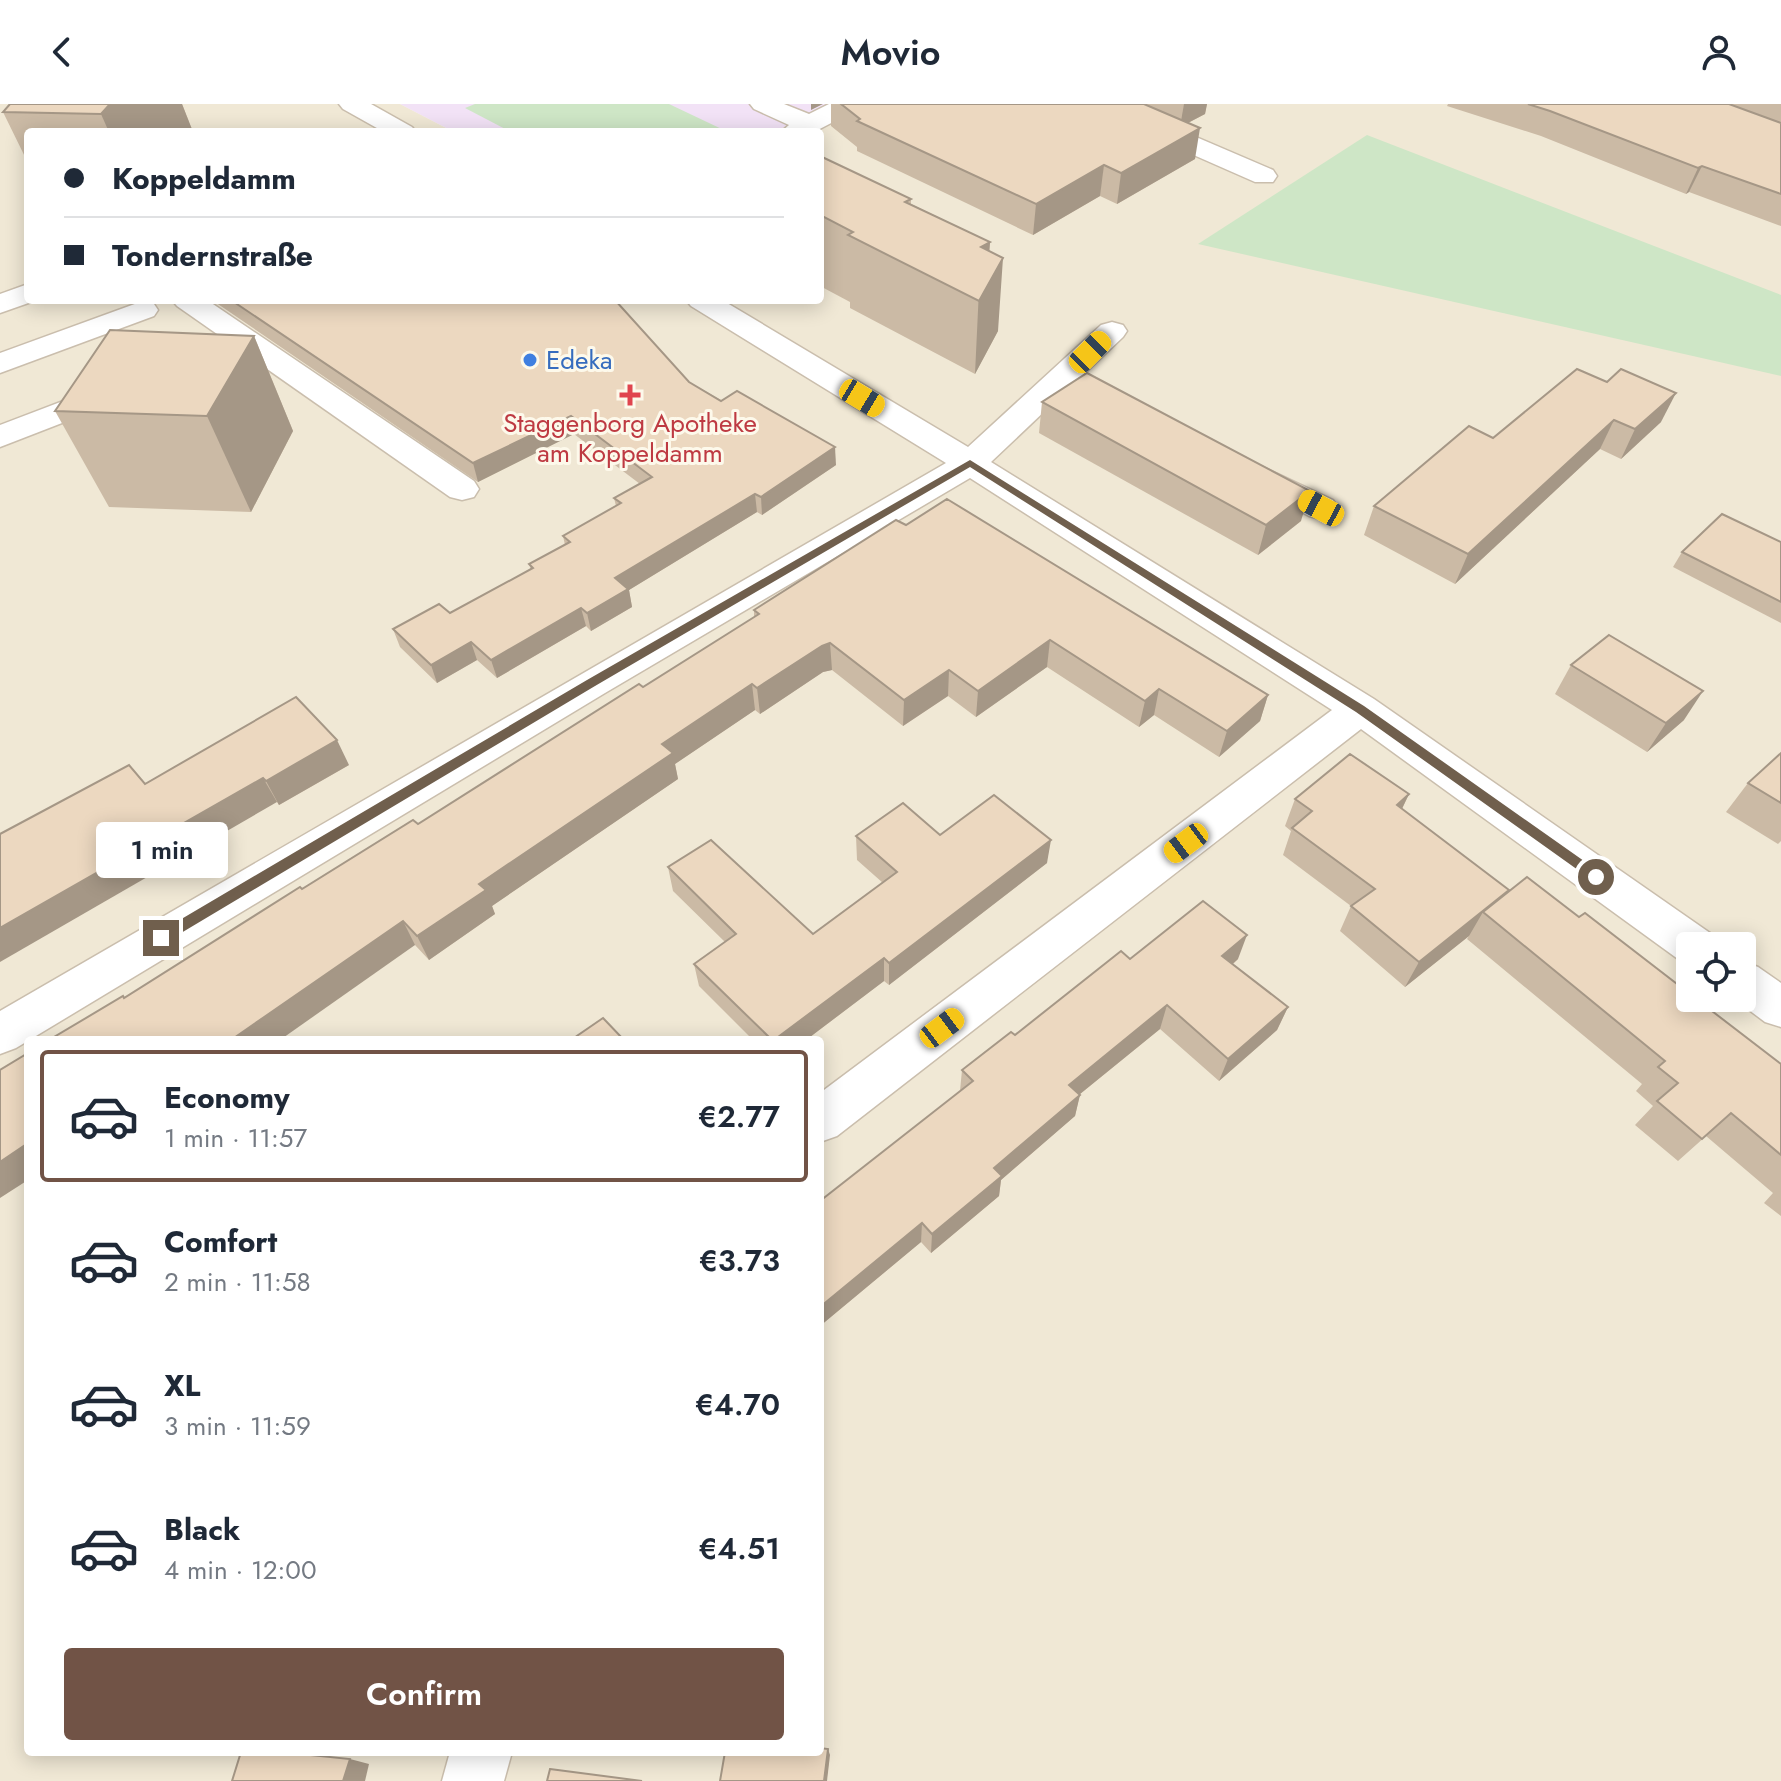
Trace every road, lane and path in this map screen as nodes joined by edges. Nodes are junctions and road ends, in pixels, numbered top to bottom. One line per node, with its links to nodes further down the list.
1 (352, 104): 5 (street)
2 (763, 104): 6 (street)
3 (849, 104): 6 (street)
4 (1098, 104): 7 (street)
5 (396, 128)
6 (802, 128)
7 (1264, 176)
8 (24, 295): 9 (street)
9 (0, 304)
10 (193, 304): 19 (street)
11 (708, 304): 18 (street)
12 (143, 310): 14 (street)
13 (1112, 331): 18 (street)
14 (0, 364)
15 (145, 378): 16 (street)
16 (0, 437)
17 (1223, 456): 20 (street)
18 (970, 463): 21 (street); 25 (street)
19 (462, 489)
20 (1321, 508)
21 (1360, 709): 22 (street); 26 (street)
22 (1676, 933)
23 (1756, 990): 24 (street)
24 (1781, 1008)
25 (0, 1034)
26 (824, 1118)
27 (480, 1756): 28 (street)
28 (473, 1781)

